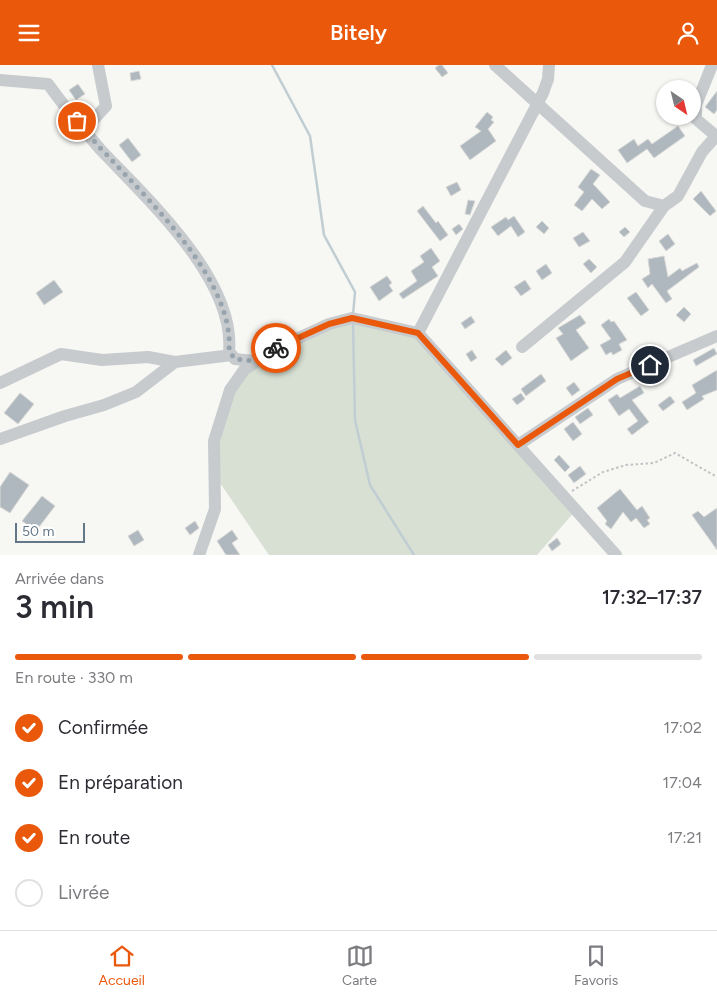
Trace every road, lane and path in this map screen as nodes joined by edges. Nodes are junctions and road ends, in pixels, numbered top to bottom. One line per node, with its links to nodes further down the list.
1 (98, 65): 7 (street)
2 (495, 65): 6 (street)
3 (549, 65): 6 (street)
4 (711, 66): 8 (street)
5 (0, 80): 7 (street)
6 (537, 105): 9 (street); 10 (street)
7 (85, 129): 13 (street)
8 (716, 135): 9 (street)
9 (664, 206): 12 (street)
10 (418, 333): 14 (street); 18 (street)
11 (717, 336): 18 (street)
12 (522, 347)
13 (232, 355): 14 (street); 15 (street)
14 (255, 361): 21 (street)
15 (175, 362): 16 (street); 17 (street)
16 (0, 383)
17 (0, 439)
18 (518, 445): 22 (street)
19 (717, 477): 20 (path)
20 (572, 491)
21 (199, 555)
22 (616, 555)

